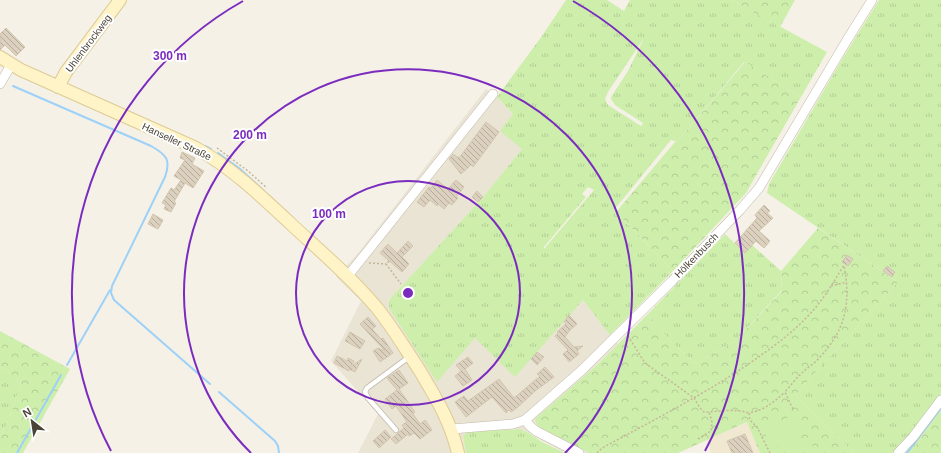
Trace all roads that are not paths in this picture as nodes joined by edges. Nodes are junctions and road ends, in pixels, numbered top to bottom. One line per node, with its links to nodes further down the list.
1 (120, 0): 6 (main road, Uhlenbrockweg)
2 (872, 0): 11 (street, Hölkenbusch)
3 (0, 57): 4 (main road, Hanseller Straße)
4 (11, 65): 5 (street); 6 (main road, Hanseller Straße)
5 (0, 84)
6 (58, 87): 8 (main road, Hanseller Straße)
7 (493, 94): 8 (street)
8 (347, 276): 9 (main road, Hanseller Straße)
9 (410, 357): 12 (main road, Hanseller Straße); 13 (lane)
10 (941, 400): 16 (street)
11 (525, 420): 12 (street, Hölkenbusch); 15 (street)
12 (452, 429): 14 (main road, Hanseller Straße)
13 (396, 430)
14 (458, 453)
15 (579, 453)
16 (898, 453)

